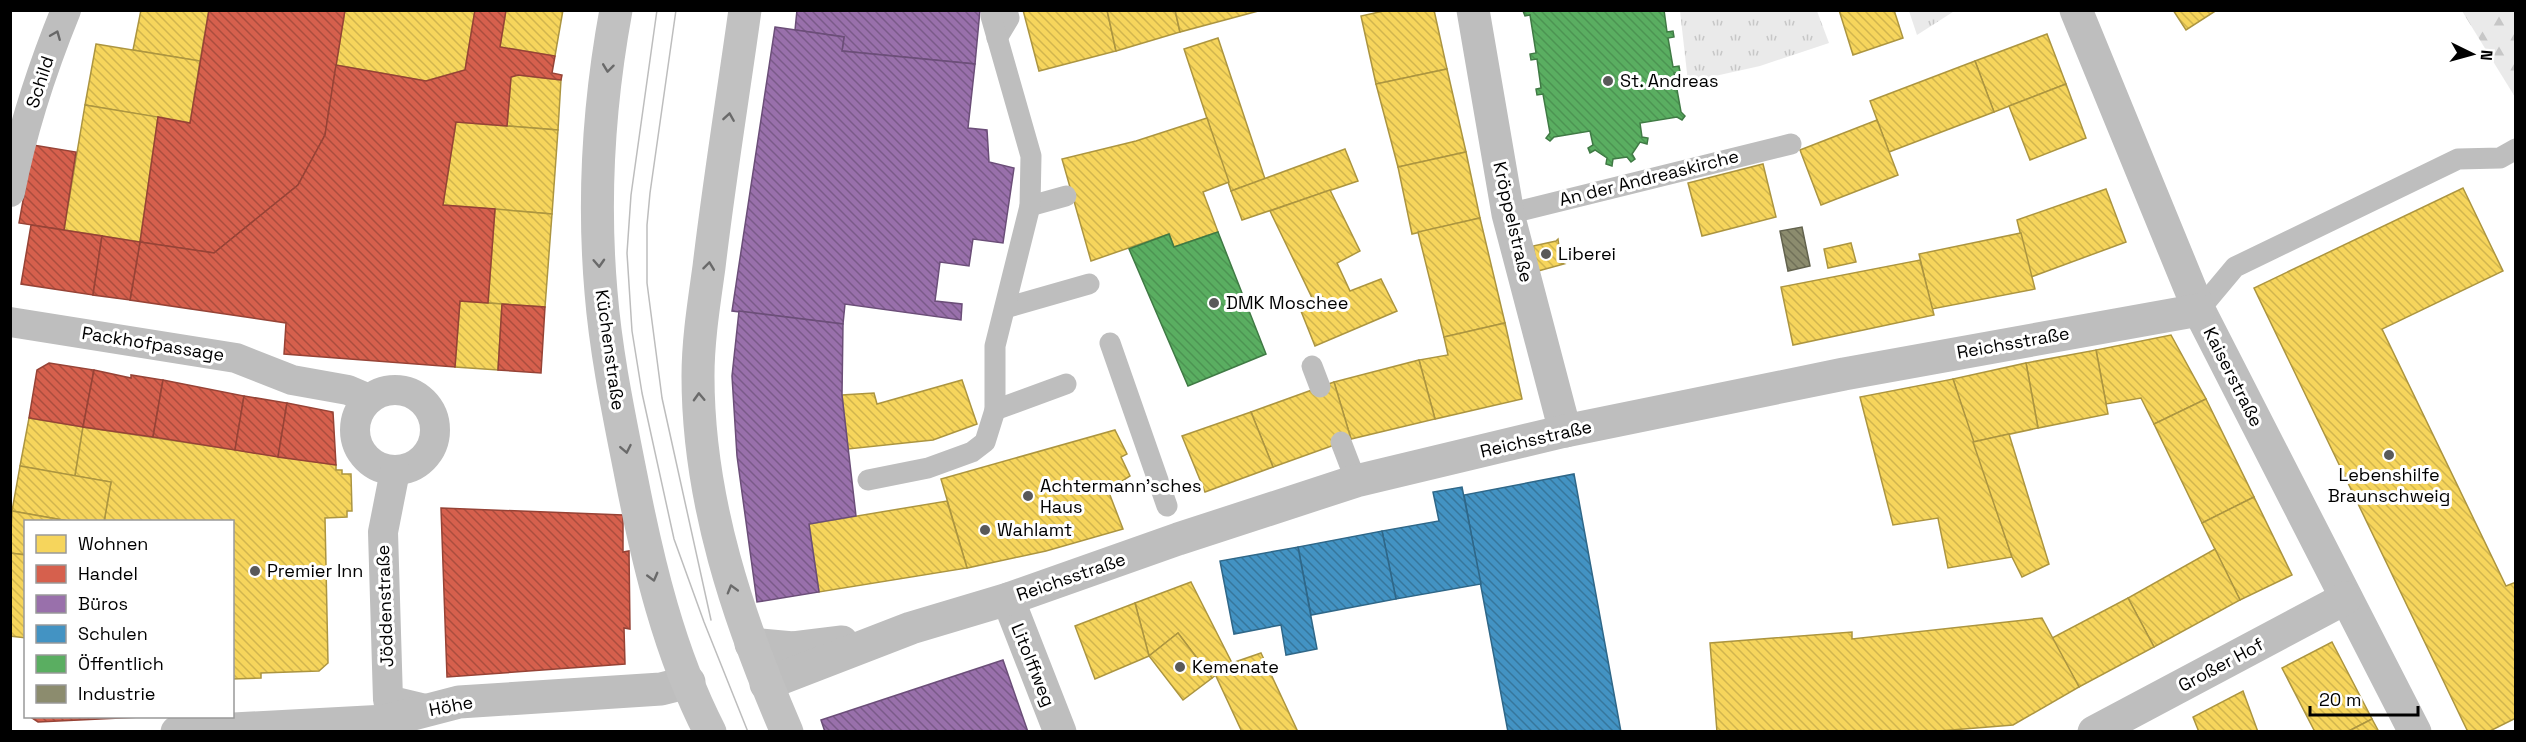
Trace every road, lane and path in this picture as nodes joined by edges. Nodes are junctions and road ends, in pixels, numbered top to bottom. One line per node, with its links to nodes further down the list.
1 (66, 10): 11 (street, Schild, one-way to 1)
2 (616, 10): 36 (main road, Küchenstraße, one-way to 36)
3 (992, 10): 8 (lane)
4 (1007, 10): 8 (lane)
5 (1473, 10): 15 (street, Kröppelstraße)
6 (2076, 10): 18 (street, Kaiserstraße)
7 (741, 17): 35 (main road, one-way to 7)
8 (997, 38): 14 (lane)
9 (1791, 144): 15 (lane, An der Andreaskirche)
10 (2516, 149): 18 (lane)
11 (14, 154): 12 (street, Schild)
12 (10, 192)
13 (1066, 196): 14 (lane)
14 (1030, 206): 17 (lane)
15 (1508, 214): 26 (street, Kröppelstraße)
16 (1089, 284): 17 (lane)
17 (1005, 308): 25 (lane)
18 (2199, 310): 26 (street, Reichsstraße); 32 (street, Kaiserstraße)
19 (10, 322): 24 (street, Packhofpassage)
20 (1110, 343): 31 (lane)
21 (1312, 366): 23 (lane)
22 (1066, 384): 25 (lane)
23 (1320, 387)
24 (369, 399): 28 (street); 28 (street)
25 (995, 410): 29 (lane)
26 (1565, 431): 30 (street, Reichsstraße)
27 (1341, 442): 30 (lane)
28 (395, 471): 38 (street, Jöddenstraße)
29 (867, 480)
30 (1356, 481): 33 (street, Reichsstraße)
31 (1167, 506)
32 (2346, 598): 43 (street, Großer Hof); 44 (street, Kaiserstraße)
33 (1008, 599): 34 (street, Reichsstraße); 42 (street, Litolffweg)
34 (891, 635): 35 (street, Reichsstraße); 37 (street, Reichsstraße)
35 (751, 644): 37 (main road)
36 (689, 682): 38 (street, Höhe); 40 (main road, Küchenstraße)
37 (766, 684): 41 (main road)
38 (431, 721): 39 (street, Höhe)
39 (177, 732)
40 (710, 732)
41 (786, 732)
42 (1060, 732)
43 (2094, 732)
44 (2415, 732)

